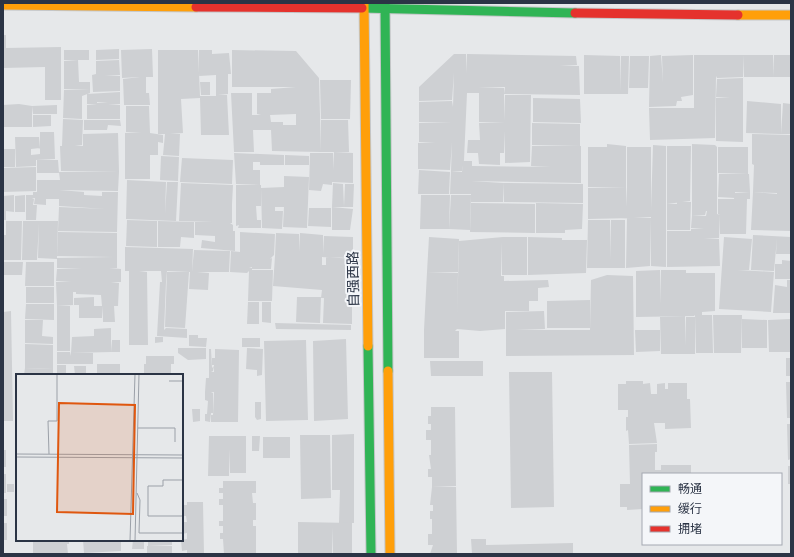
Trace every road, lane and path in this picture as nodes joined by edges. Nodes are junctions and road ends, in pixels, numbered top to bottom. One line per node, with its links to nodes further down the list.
1 (3, 5): 2 (main road)
2 (364, 6): 3 (main road); 5 (main road, 自强西路)
3 (385, 6): 4 (main road); 6 (main road)
4 (791, 15)
5 (371, 554)
6 (390, 554)

